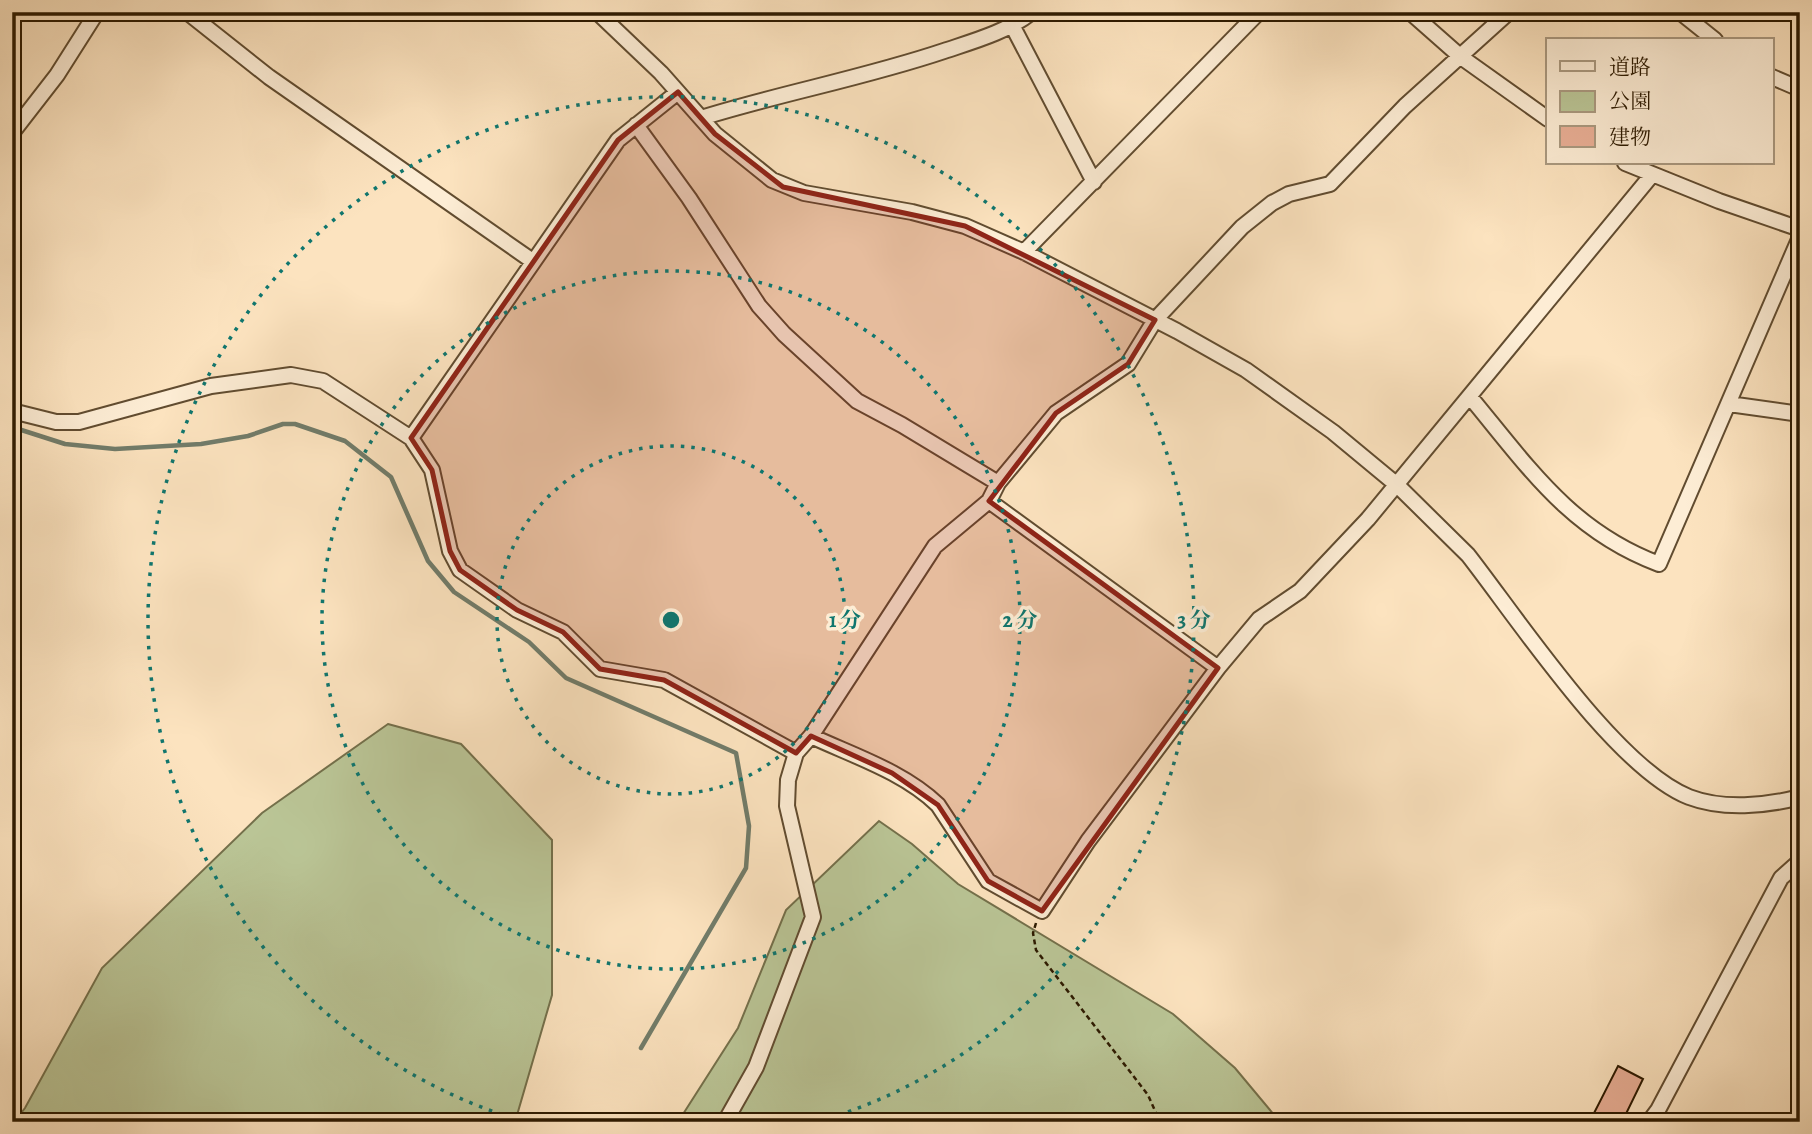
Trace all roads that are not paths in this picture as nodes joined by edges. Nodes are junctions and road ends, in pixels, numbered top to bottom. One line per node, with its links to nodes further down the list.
1 (97, 12): 18 (street)
2 (187, 12): 25 (street)
3 (597, 12): 14 (street)
4 (1032, 12): 9 (street)
5 (1259, 12): 21 (street)
6 (1410, 12): 11 (street)
7 (1509, 12): 11 (street)
8 (1680, 12): 10 (street)
9 (1012, 25): 15 (street); 21 (street)
10 (1712, 38)
11 (1461, 57): 16 (street); 26 (street)
12 (1773, 77): 13 (street)
13 (1800, 89)
14 (678, 92): 15 (street); 17 (street)
15 (701, 118): 24 (street)
16 (1546, 118)
17 (636, 125): 25 (street); 33 (street)
18 (12, 133)
19 (1627, 164): 20 (street)
20 (1651, 176): 22 (street); 27 (street)
21 (1094, 182): 24 (street)
22 (1800, 229)
23 (1800, 237): 28 (street)
24 (1024, 252): 26 (street)
25 (531, 260): 31 (street)
26 (1156, 320): 33 (street); 34 (street)
27 (1471, 398): 28 (street); 34 (street)
28 (1729, 404): 30 (street)
29 (12, 411): 31 (street)
30 (1800, 414)
31 (411, 438): 39 (street)
32 (1800, 463): 36 (street)
33 (998, 483): 35 (street)
34 (1397, 485): 37 (street); 40 (street)
35 (989, 500): 37 (street); 38 (street)
36 (1800, 553)
37 (1218, 668): 38 (street)
38 (811, 736): 39 (street)
39 (796, 753): 42 (street)
40 (1800, 797)
41 (1800, 861): 43 (street)
42 (725, 1122)
43 (1648, 1122)

